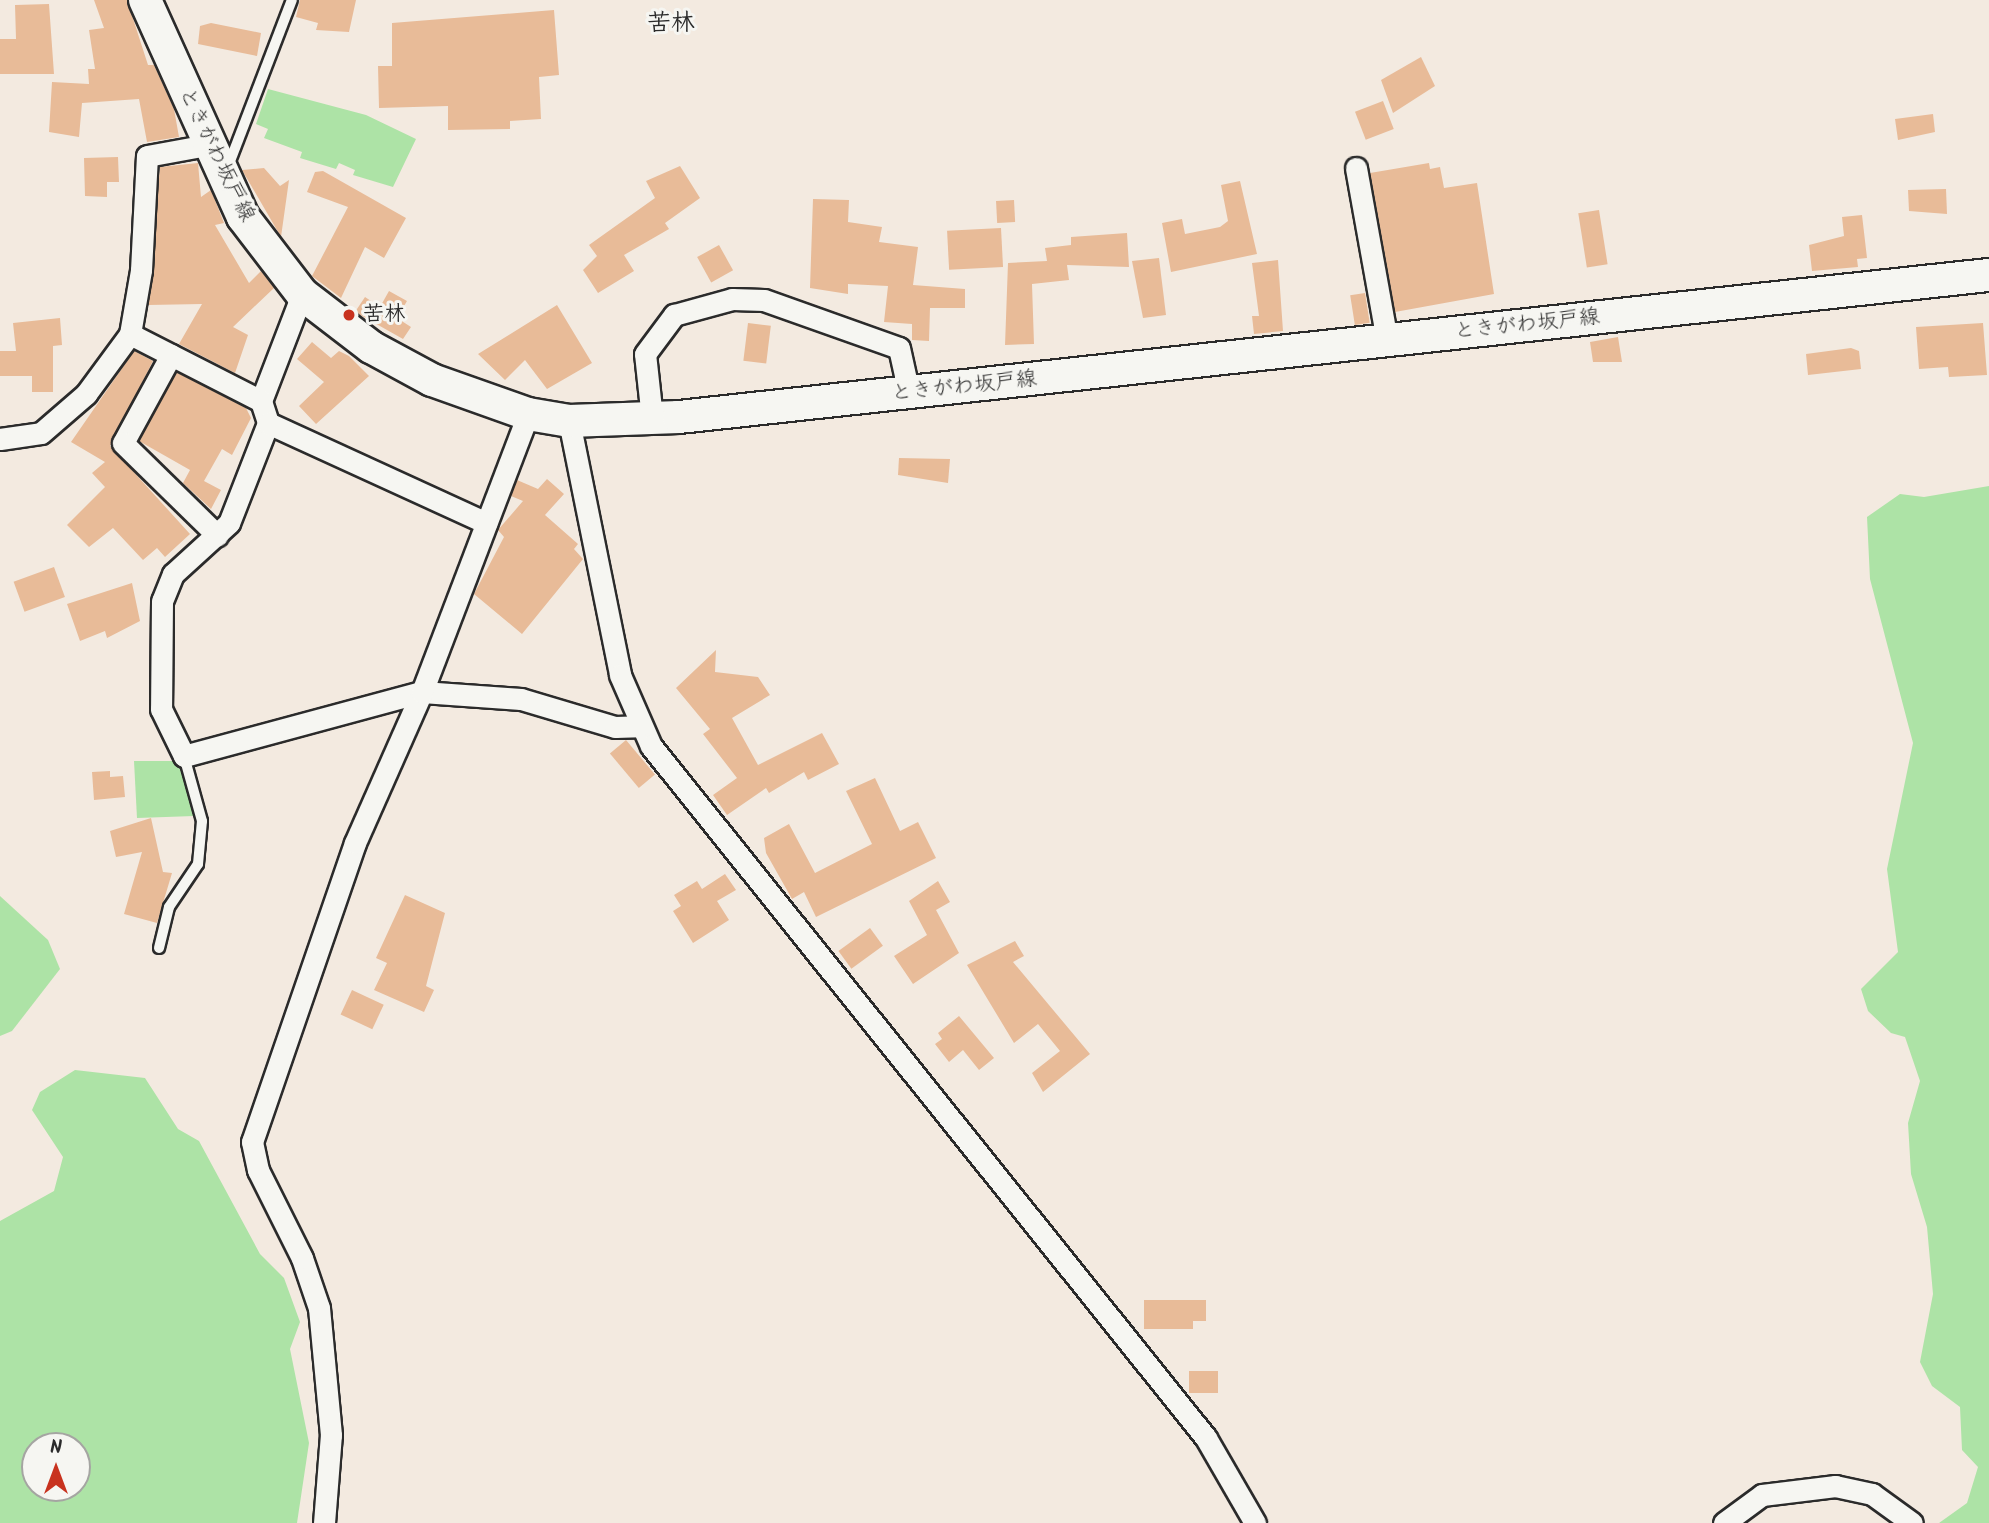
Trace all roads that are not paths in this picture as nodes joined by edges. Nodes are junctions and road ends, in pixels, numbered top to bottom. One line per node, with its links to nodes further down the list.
1 (145, 0): 3 (main road, ときがわ坂戸線)
2 (292, 0): 5 (lane)
3 (207, 145): 5 (main road, ときがわ坂戸線); 8 (street)
4 (1356, 168): 9 (street)
5 (222, 177): 7 (main road, ときがわ坂戸線)
6 (1989, 275): 9 (main road, ときがわ坂戸線)
7 (302, 294): 12 (street); 13 (main road, ときがわ坂戸線)
8 (130, 334): 10 (street); 17 (street)
9 (1387, 341): 11 (main road, ときがわ坂戸線)
10 (171, 355): 12 (street); 19 (street)
11 (909, 393): 14 (main road, ときがわ坂戸線); 14 (street)
12 (261, 401): 16 (street)
13 (528, 414): 15 (main road, ときがわ坂戸線); 18 (street)
14 (652, 418): 15 (main road, ときがわ坂戸線)
15 (569, 421): 21 (street)
16 (268, 423): 18 (street); 19 (street)
17 (0, 439)
18 (486, 523): 20 (street)
19 (217, 535): 22 (street)
20 (422, 691): 21 (street); 22 (street); 24 (street)
21 (639, 726): 25 (street)
22 (184, 756): 23 (lane)
23 (159, 948)
24 (324, 1523)
25 (1255, 1523)
26 (1724, 1523): 27 (street)
27 (1912, 1523)

